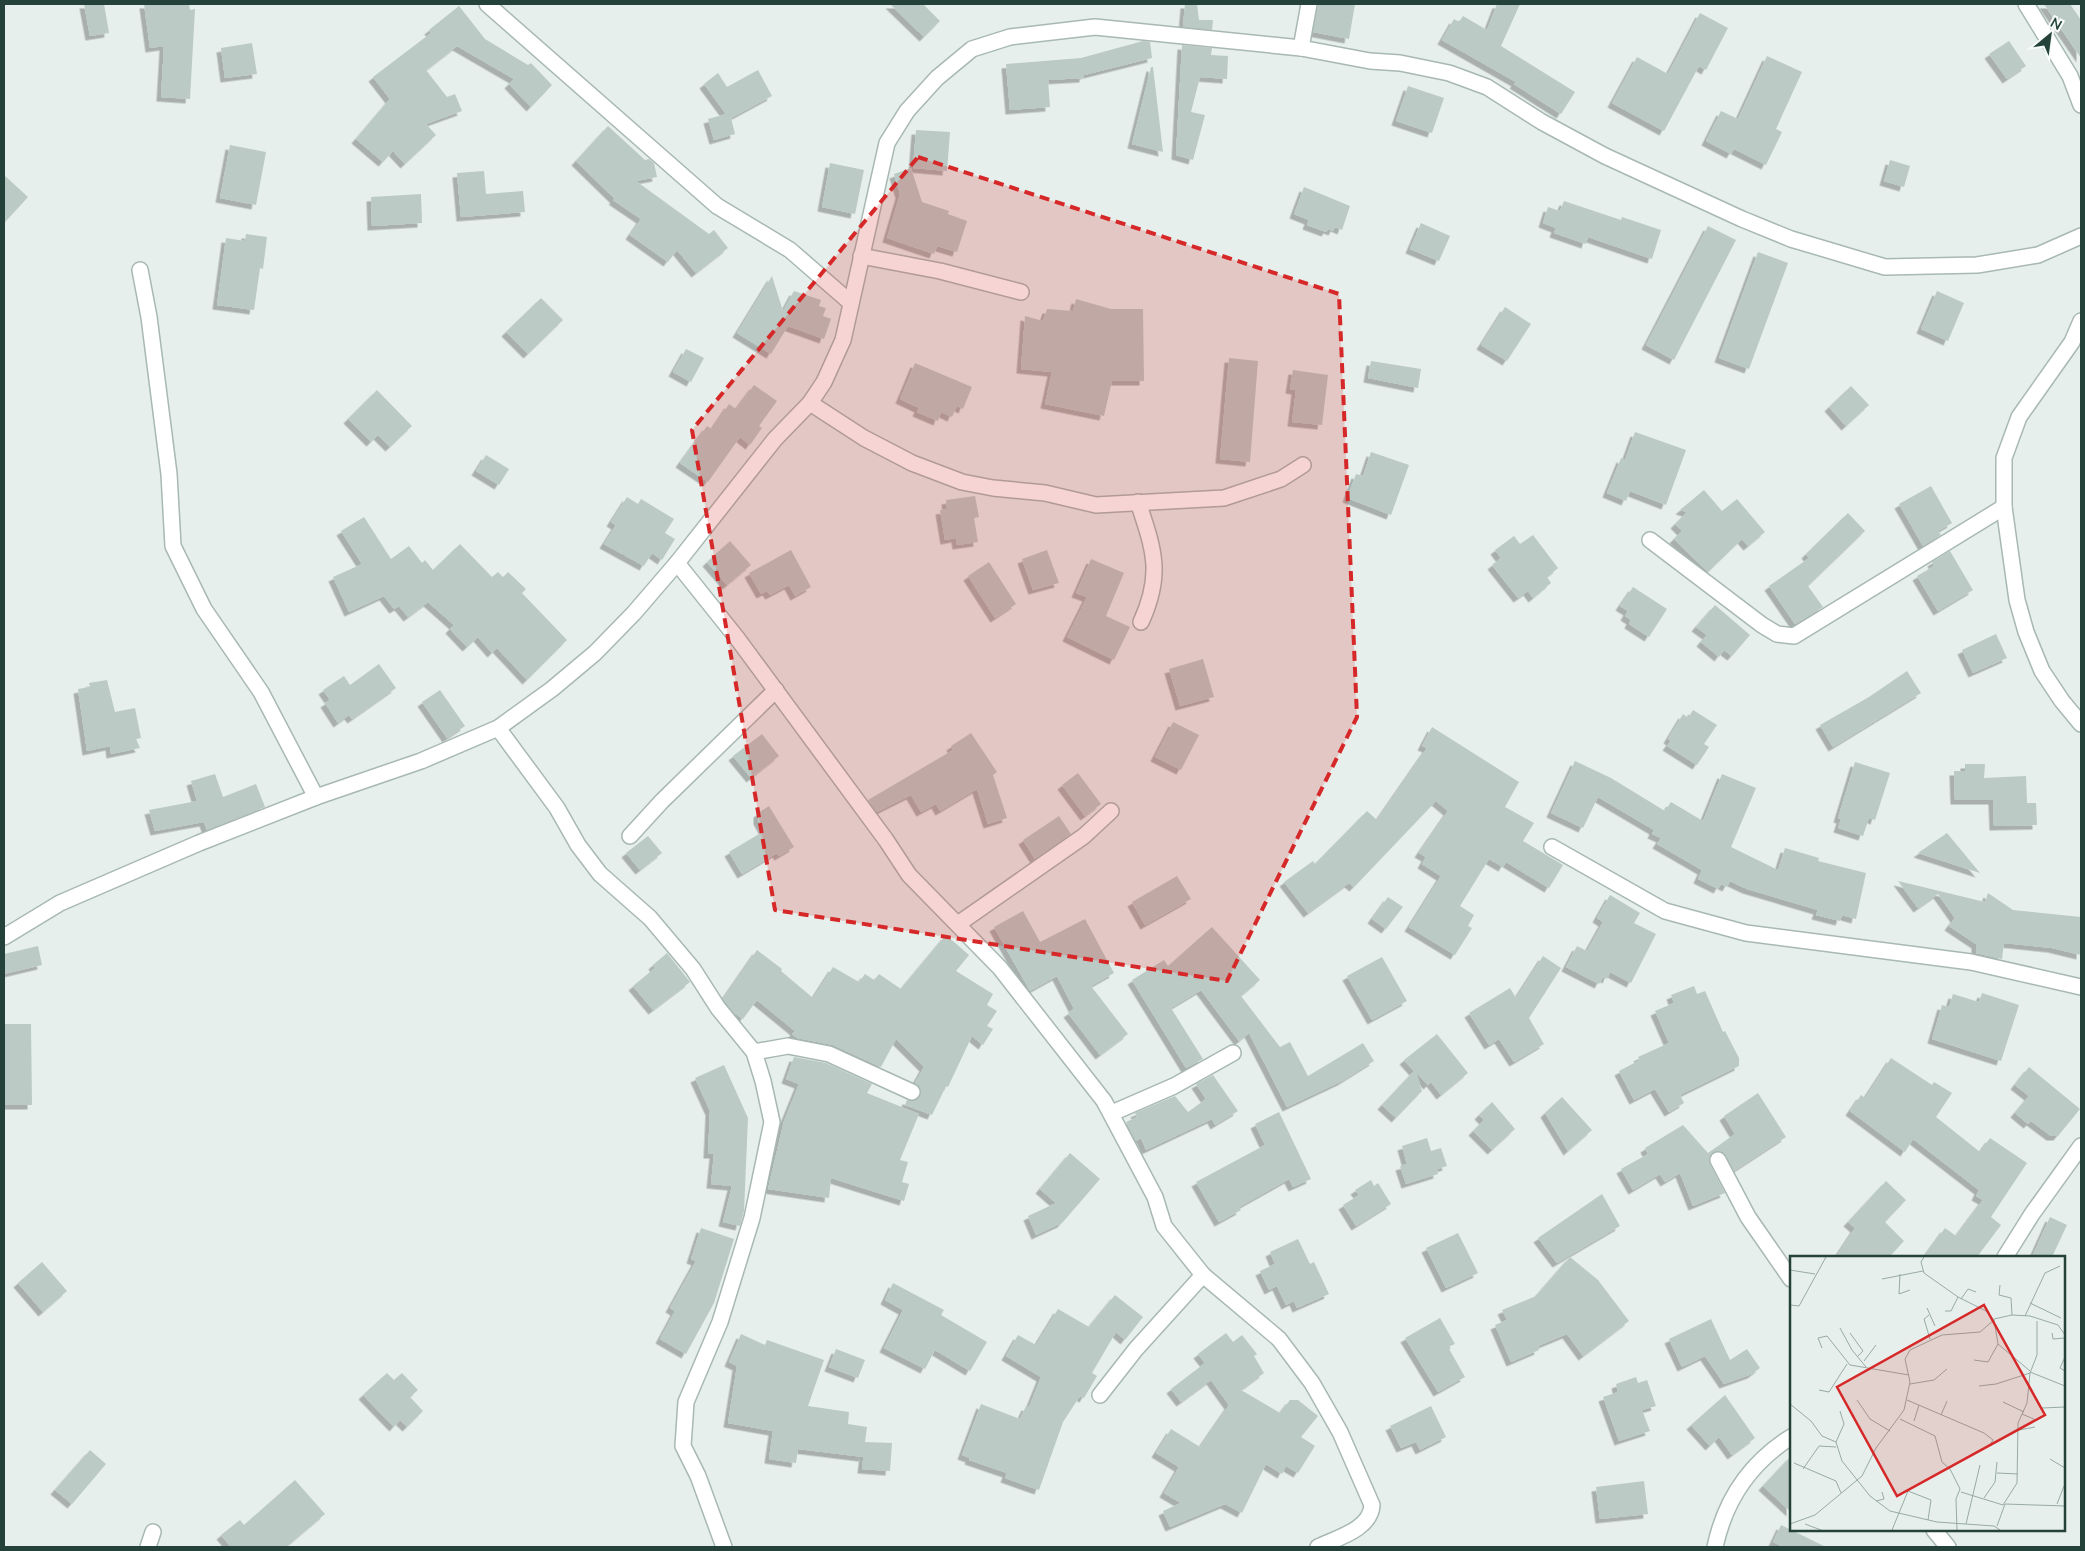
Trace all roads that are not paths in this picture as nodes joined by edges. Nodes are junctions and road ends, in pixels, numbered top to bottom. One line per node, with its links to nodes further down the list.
1 (487, 4): 10 (street)
2 (1309, 4): 4 (street)
3 (2026, 4): 5 (street)
4 (1301, 48): 6 (street); 7 (street)
5 (2081, 105)
6 (2081, 236)
7 (861, 256): 9 (street); 10 (street)
8 (140, 270): 22 (street)
9 (1021, 292)
10 (850, 303): 12 (street)
11 (2081, 321): 15 (street)
12 (810, 403): 14 (street); 17 (street)
13 (1304, 465): 14 (street)
14 (1138, 502): 18 (street)
15 (2004, 507): 16 (street); 20 (street)
16 (1650, 540)
17 (677, 563): 19 (street); 21 (street)
18 (1141, 622)
19 (776, 690): 24 (street); 26 (street)
20 (2081, 724)
21 (498, 728): 22 (street); 29 (street)
22 (316, 797): 27 (street)
23 (1111, 811): 26 (street)
24 (630, 836)
25 (1552, 847): 28 (street)
26 (958, 924): 32 (street)
27 (4, 937)
28 (2081, 987)
29 (754, 1052): 31 (street); 43 (street)
30 (1233, 1054): 32 (street)
31 (912, 1092)
32 (1112, 1114): 36 (street)
33 (2081, 1146): 35 (street)
34 (1718, 1160): 37 (street)
35 (2006, 1256)
36 (1203, 1275): 38 (street); 44 (street)
37 (1790, 1278)
38 (1100, 1395)
39 (1790, 1439): 45 (street)
40 (1935, 1531): 46 (street)
41 (154, 1532): 42 (street)
42 (148, 1547)
43 (724, 1547)
44 (1318, 1547)
45 (1715, 1547)
46 (1948, 1547)

